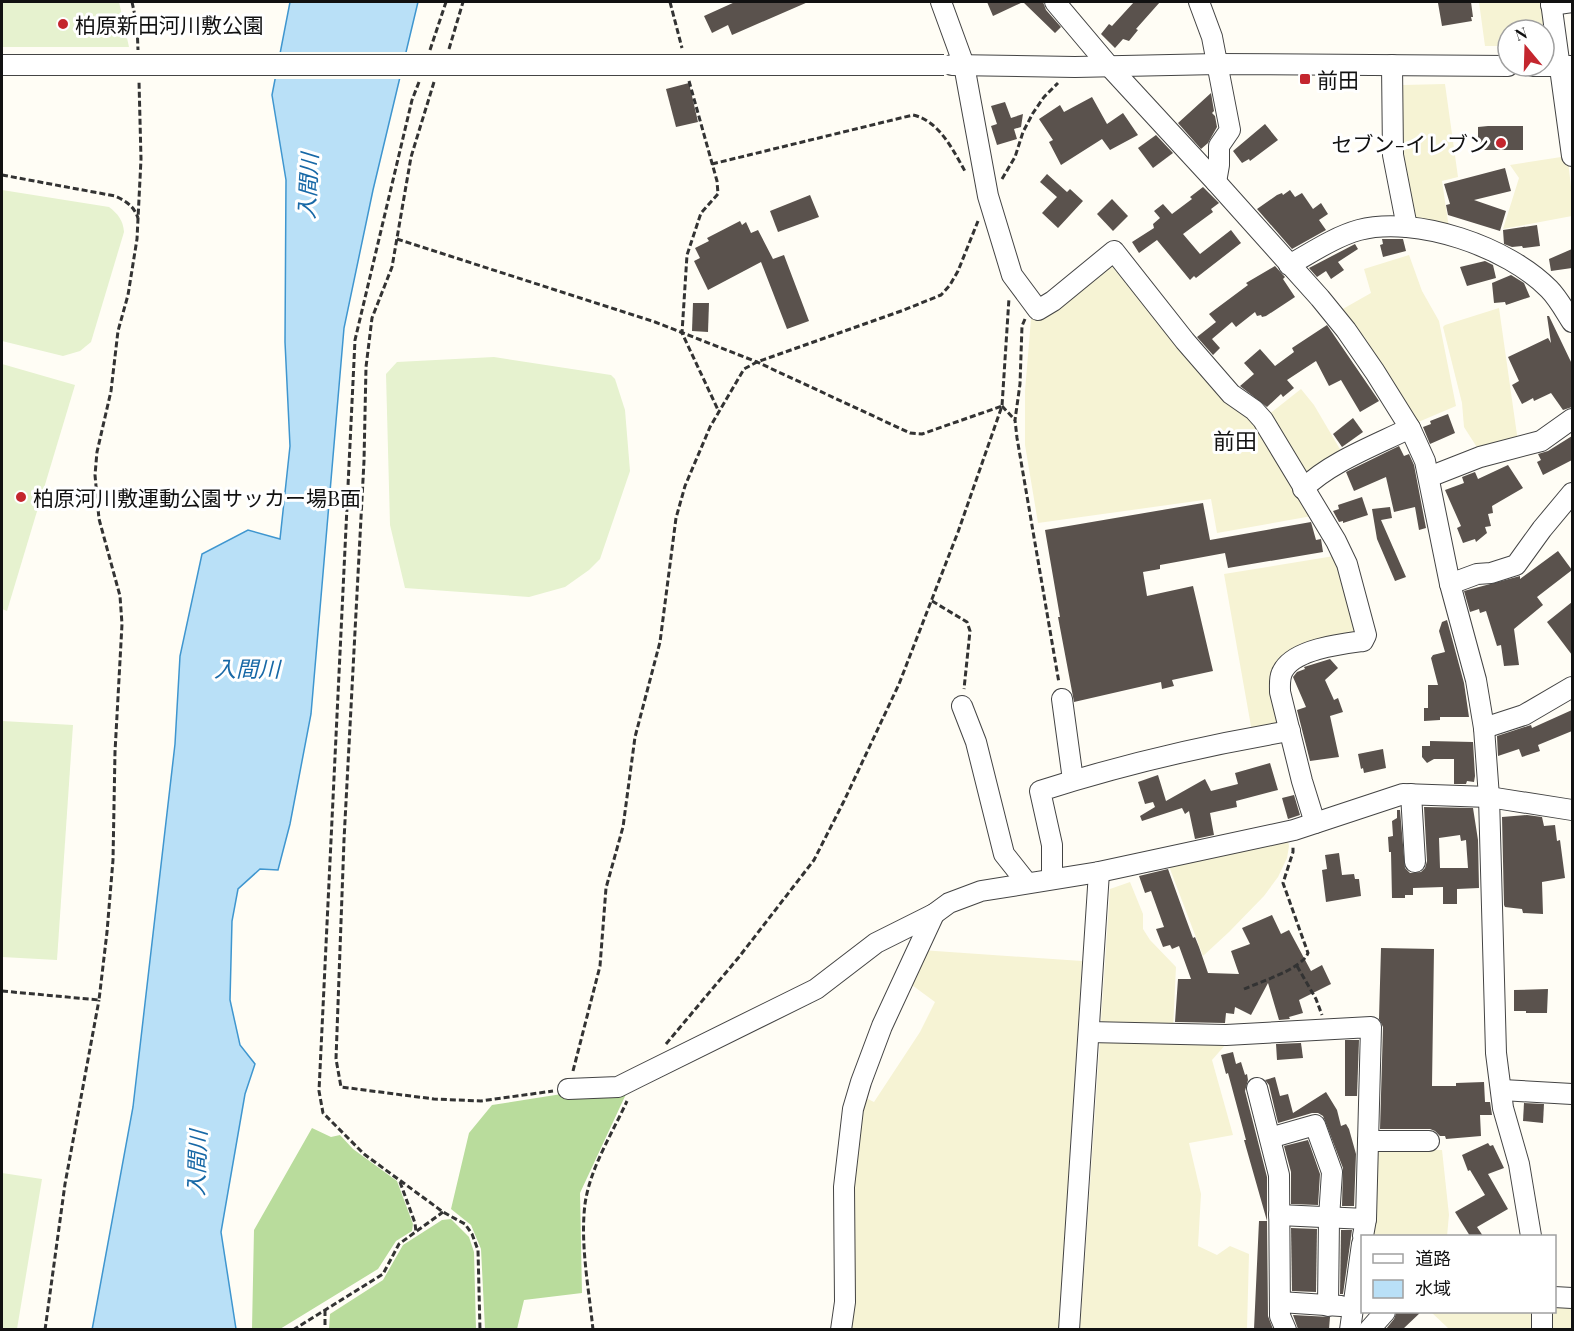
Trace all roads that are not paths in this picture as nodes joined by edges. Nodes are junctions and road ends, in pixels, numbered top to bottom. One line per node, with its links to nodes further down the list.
1 (941, 2): 8 (street)
2 (1055, 2): 10 (street)
3 (1199, 2): 6 (street)
4 (1572, 2): 5 (street)
5 (1551, 3): 12 (street)
6 (1218, 64): 9 (street); 10 (street); 14 (street)
7 (2, 65): 8 (street, bridge)
8 (964, 65): 10 (street); 21 (street)
9 (1392, 65): 11 (street); 15 (street)
10 (1110, 66): 14 (street)
11 (1496, 66)
12 (1566, 66): 13 (street)
13 (1572, 156)
14 (1216, 182): 16 (street)
15 (1407, 227): 16 (street); 17 (street)
16 (1289, 265): 19 (street)
17 (1572, 322)
18 (1572, 419): 20 (street)
19 (1410, 428): 20 (street); 21 (street)
20 (1429, 477): 23 (street)
21 (1304, 489): 28 (street)
22 (1572, 493): 23 (street)
23 (1450, 584): 27 (street)
24 (1572, 687): 27 (street)
25 (1062, 699): 29 (street)
26 (962, 706): 37 (street)
27 (1484, 728): 31 (street)
28 (1290, 731): 29 (street); 33 (street)
29 (1073, 780): 36 (street)
30 (1411, 794): 31 (street); 33 (street); 34 (street)
31 (1490, 797): 32 (street); 42 (street)
32 (1572, 810)
33 (1315, 824): 35 (street)
34 (1415, 862)
35 (1099, 872): 36 (street); 39 (street)
36 (1052, 879): 37 (street)
37 (1027, 883): 38 (street)
38 (934, 914): 41 (street); 59 (street)
39 (1089, 1032): 45 (street); 60 (street)
40 (1257, 1088): 44 (street)
41 (568, 1089)
42 (1502, 1090): 43 (street); 50 (street)
43 (1572, 1094)
44 (1270, 1138): 47 (street); 48 (street)
45 (1368, 1141): 46 (street); 49 (street)
46 (1430, 1141)
47 (1279, 1215): 48 (street); 54 (street)
48 (1329, 1218): 49 (street); 55 (street)
49 (1365, 1228)
50 (1532, 1235)
51 (1361, 1252): 56 (street)
52 (1556, 1297): 53 (street)
53 (1572, 1298)
54 (1281, 1302): 55 (street); 61 (street)
55 (1328, 1306): 56 (street)
56 (1354, 1307): 62 (street)
57 (1383, 1313): 63 (street)
58 (1542, 1313): 64 (street)
59 (841, 1329)
60 (1069, 1329)
61 (1286, 1329)
62 (1350, 1329)
63 (1369, 1329)
64 (1542, 1329)

